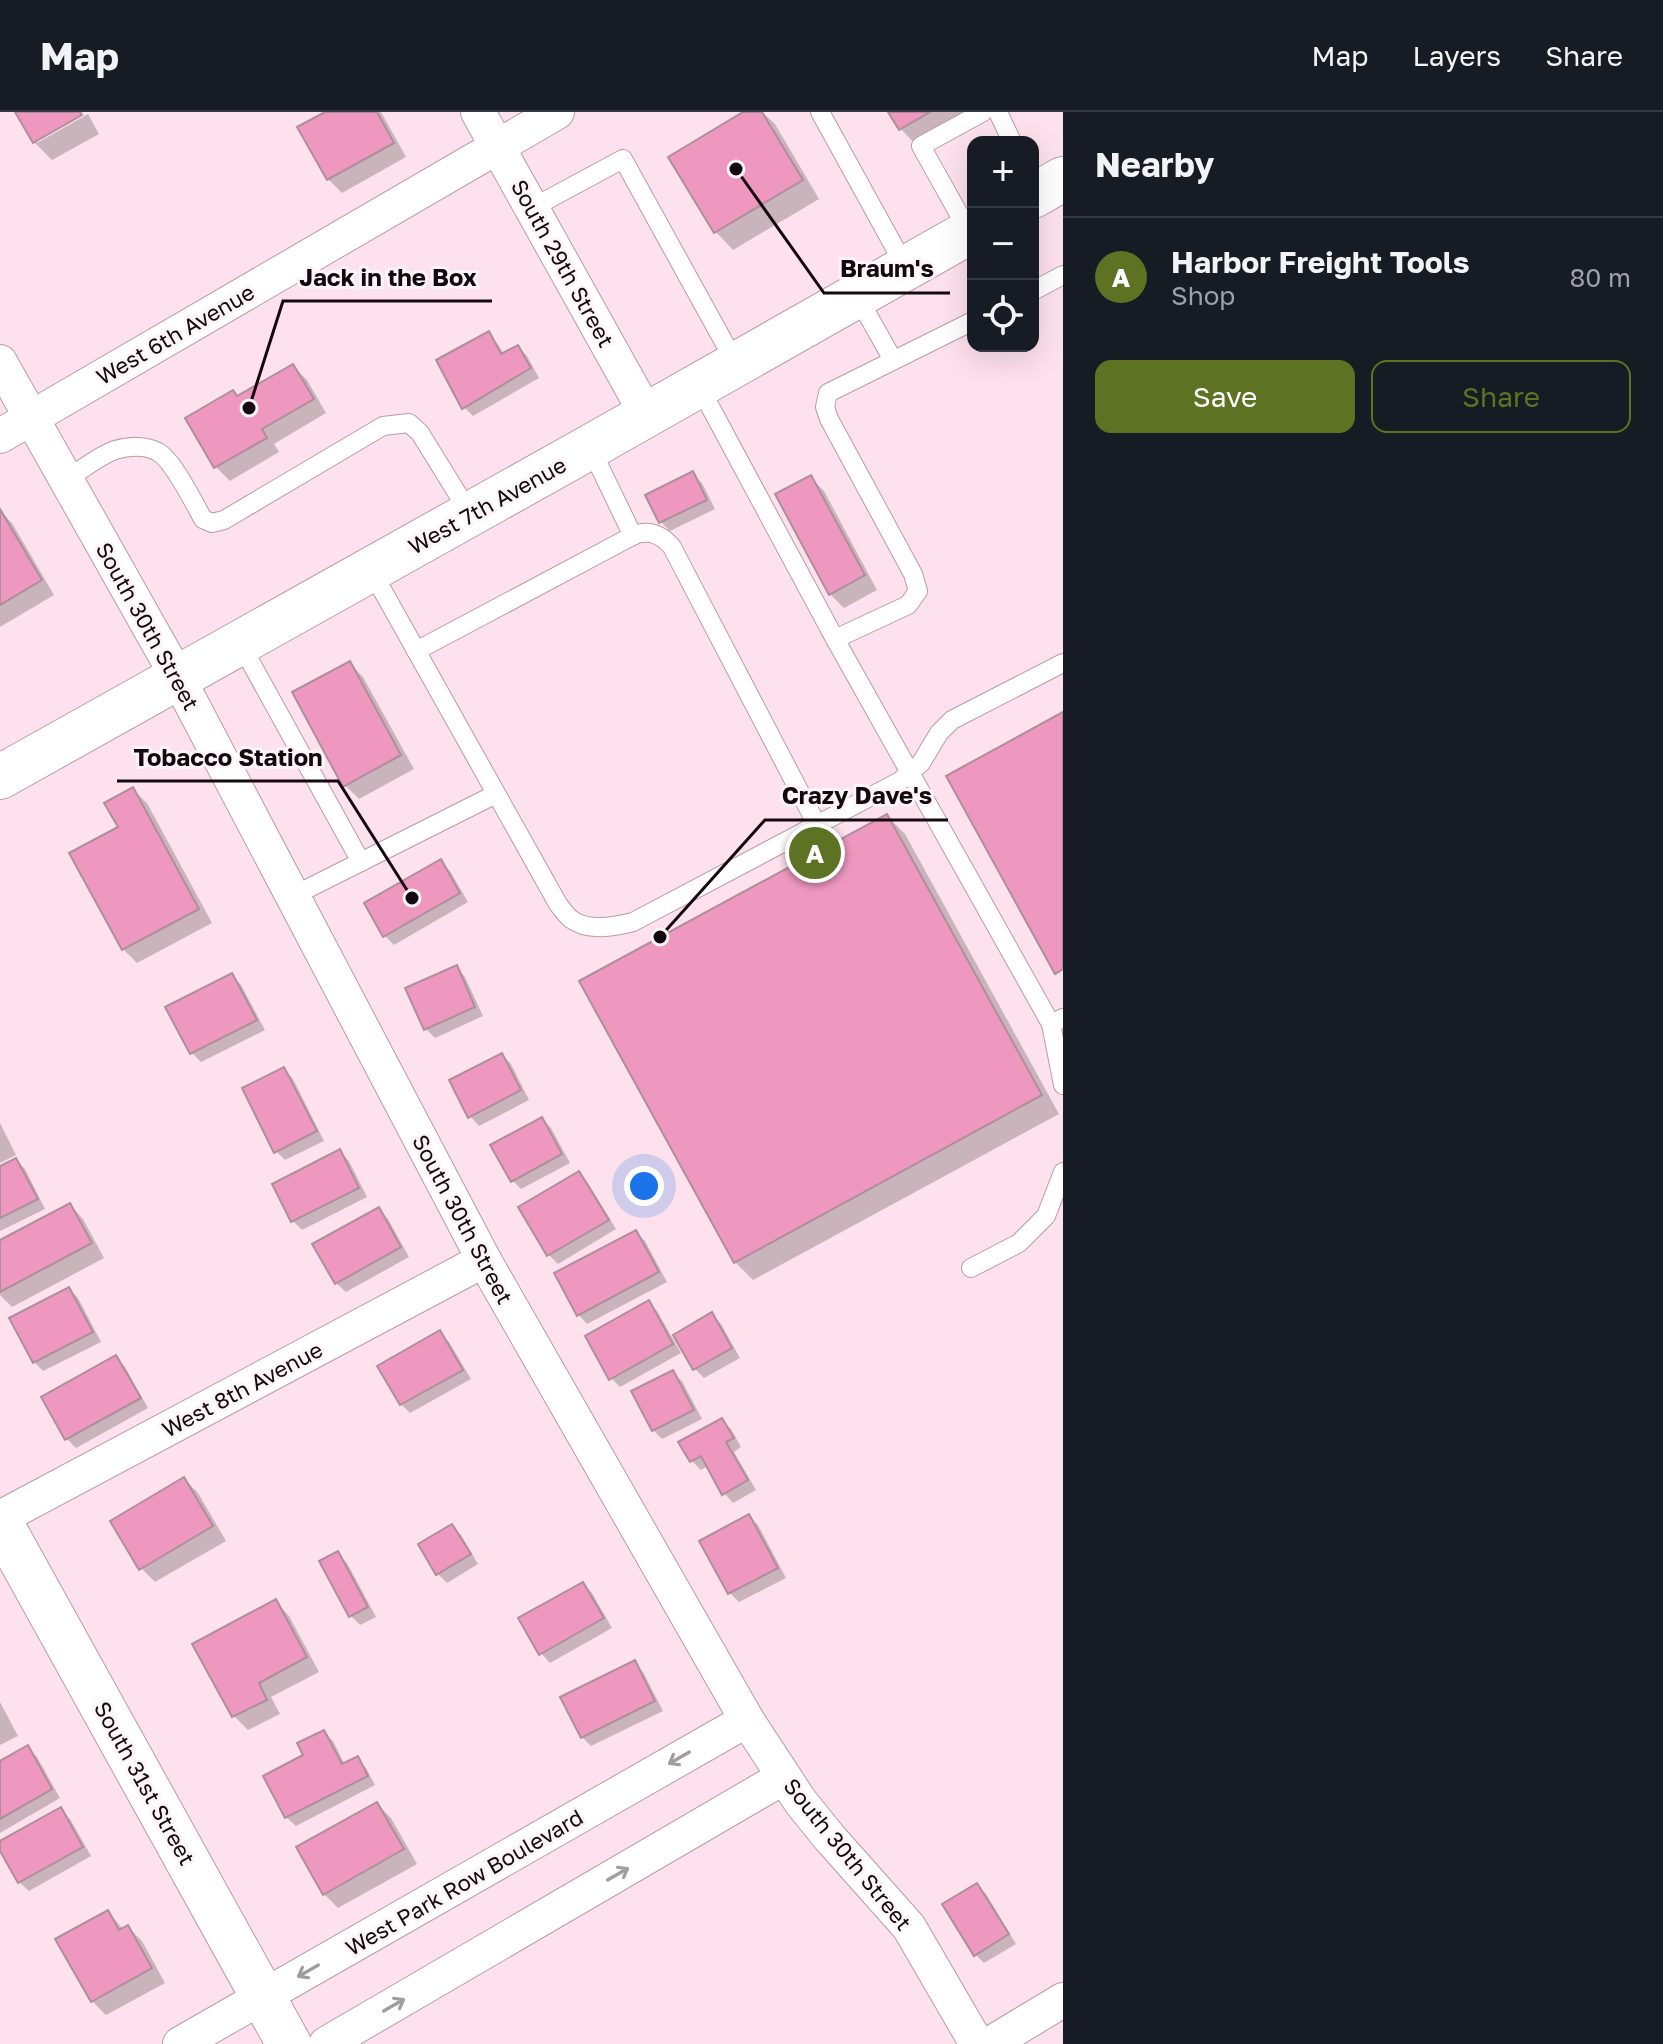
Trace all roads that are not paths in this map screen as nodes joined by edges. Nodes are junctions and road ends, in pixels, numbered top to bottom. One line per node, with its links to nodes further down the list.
1 (478, 112): 7 (street, South 29th Street)
2 (557, 112): 7 (street, West 6th Avenue)
3 (820, 112): 11 (lane)
4 (983, 112): 9 (lane)
5 (998, 112): 6 (lane)
6 (1009, 136)
7 (498, 146): 8 (street, South 29th Street); 21 (street, West 6th Avenue)
8 (532, 208): 18 (lane); 20 (street, South 29th Street)
9 (967, 224)
10 (967, 233): 11 (main road, West 7th Avenue)
11 (906, 268): 14 (main road, West 7th Avenue)
12 (1063, 275): 13 (lane)
13 (1039, 288)
14 (857, 296): 16 (lane); 18 (main road, West 7th Avenue)
15 (967, 324): 16 (lane)
16 (893, 360): 28 (lane)
17 (0, 362): 21 (street, South 30th Street)
18 (736, 364): 19 (main road, West 7th Avenue)
19 (699, 386): 20 (main road, West 7th Avenue); 28 (lane)
20 (647, 415): 23 (main road, West 7th Avenue)
21 (32, 418): 22 (street, West 6th Avenue); 24 (street, South 30th Street)
22 (0, 436)
23 (590, 447): 25 (main road, West 7th Avenue); 26 (lane)
24 (67, 479): 25 (lane); 32 (street, South 30th Street)
25 (470, 514): 27 (main road, West 7th Avenue)
26 (633, 536): 30 (lane); 36 (lane)
27 (371, 570): 29 (main road, West 7th Avenue); 30 (lane)
28 (835, 639): 33 (lane)
29 (240, 643): 32 (main road, West 7th Avenue); 37 (lane)
30 (416, 651): 35 (lane)
31 (1063, 663): 33 (lane)
32 (178, 678): 34 (main road, West 7th Avenue); 38 (street, South 30th Street)
33 (909, 773): 36 (lane); 39 (lane)
34 (0, 777)
35 (496, 794): 36 (lane); 37 (lane)
36 (817, 825)
37 (361, 862): 38 (lane)
38 (293, 896): 42 (street, South 30th Street)
39 (1057, 1021): 40 (lane)
40 (1063, 1085)
41 (1063, 1172): 43 (lane)
42 (484, 1260): 44 (street, West 8th Avenue); 45 (street, South 30th Street)
43 (971, 1268)
44 (0, 1520): 47 (main road, South 31st Street)
45 (747, 1720): 46 (street, South 30th Street); 47 (street, West Park Row Boulevard, one-way to 47)
46 (784, 1777): 51 (street, one-way to 46); 52 (street, South 30th Street)
47 (263, 1996): 49 (street, West Park Row Boulevard); 50 (main road, South 31st Street)
48 (1063, 2000): 53 (street)
49 (180, 2044)
50 (289, 2044)
51 (326, 2044)
52 (977, 2044)
53 (990, 2044)

